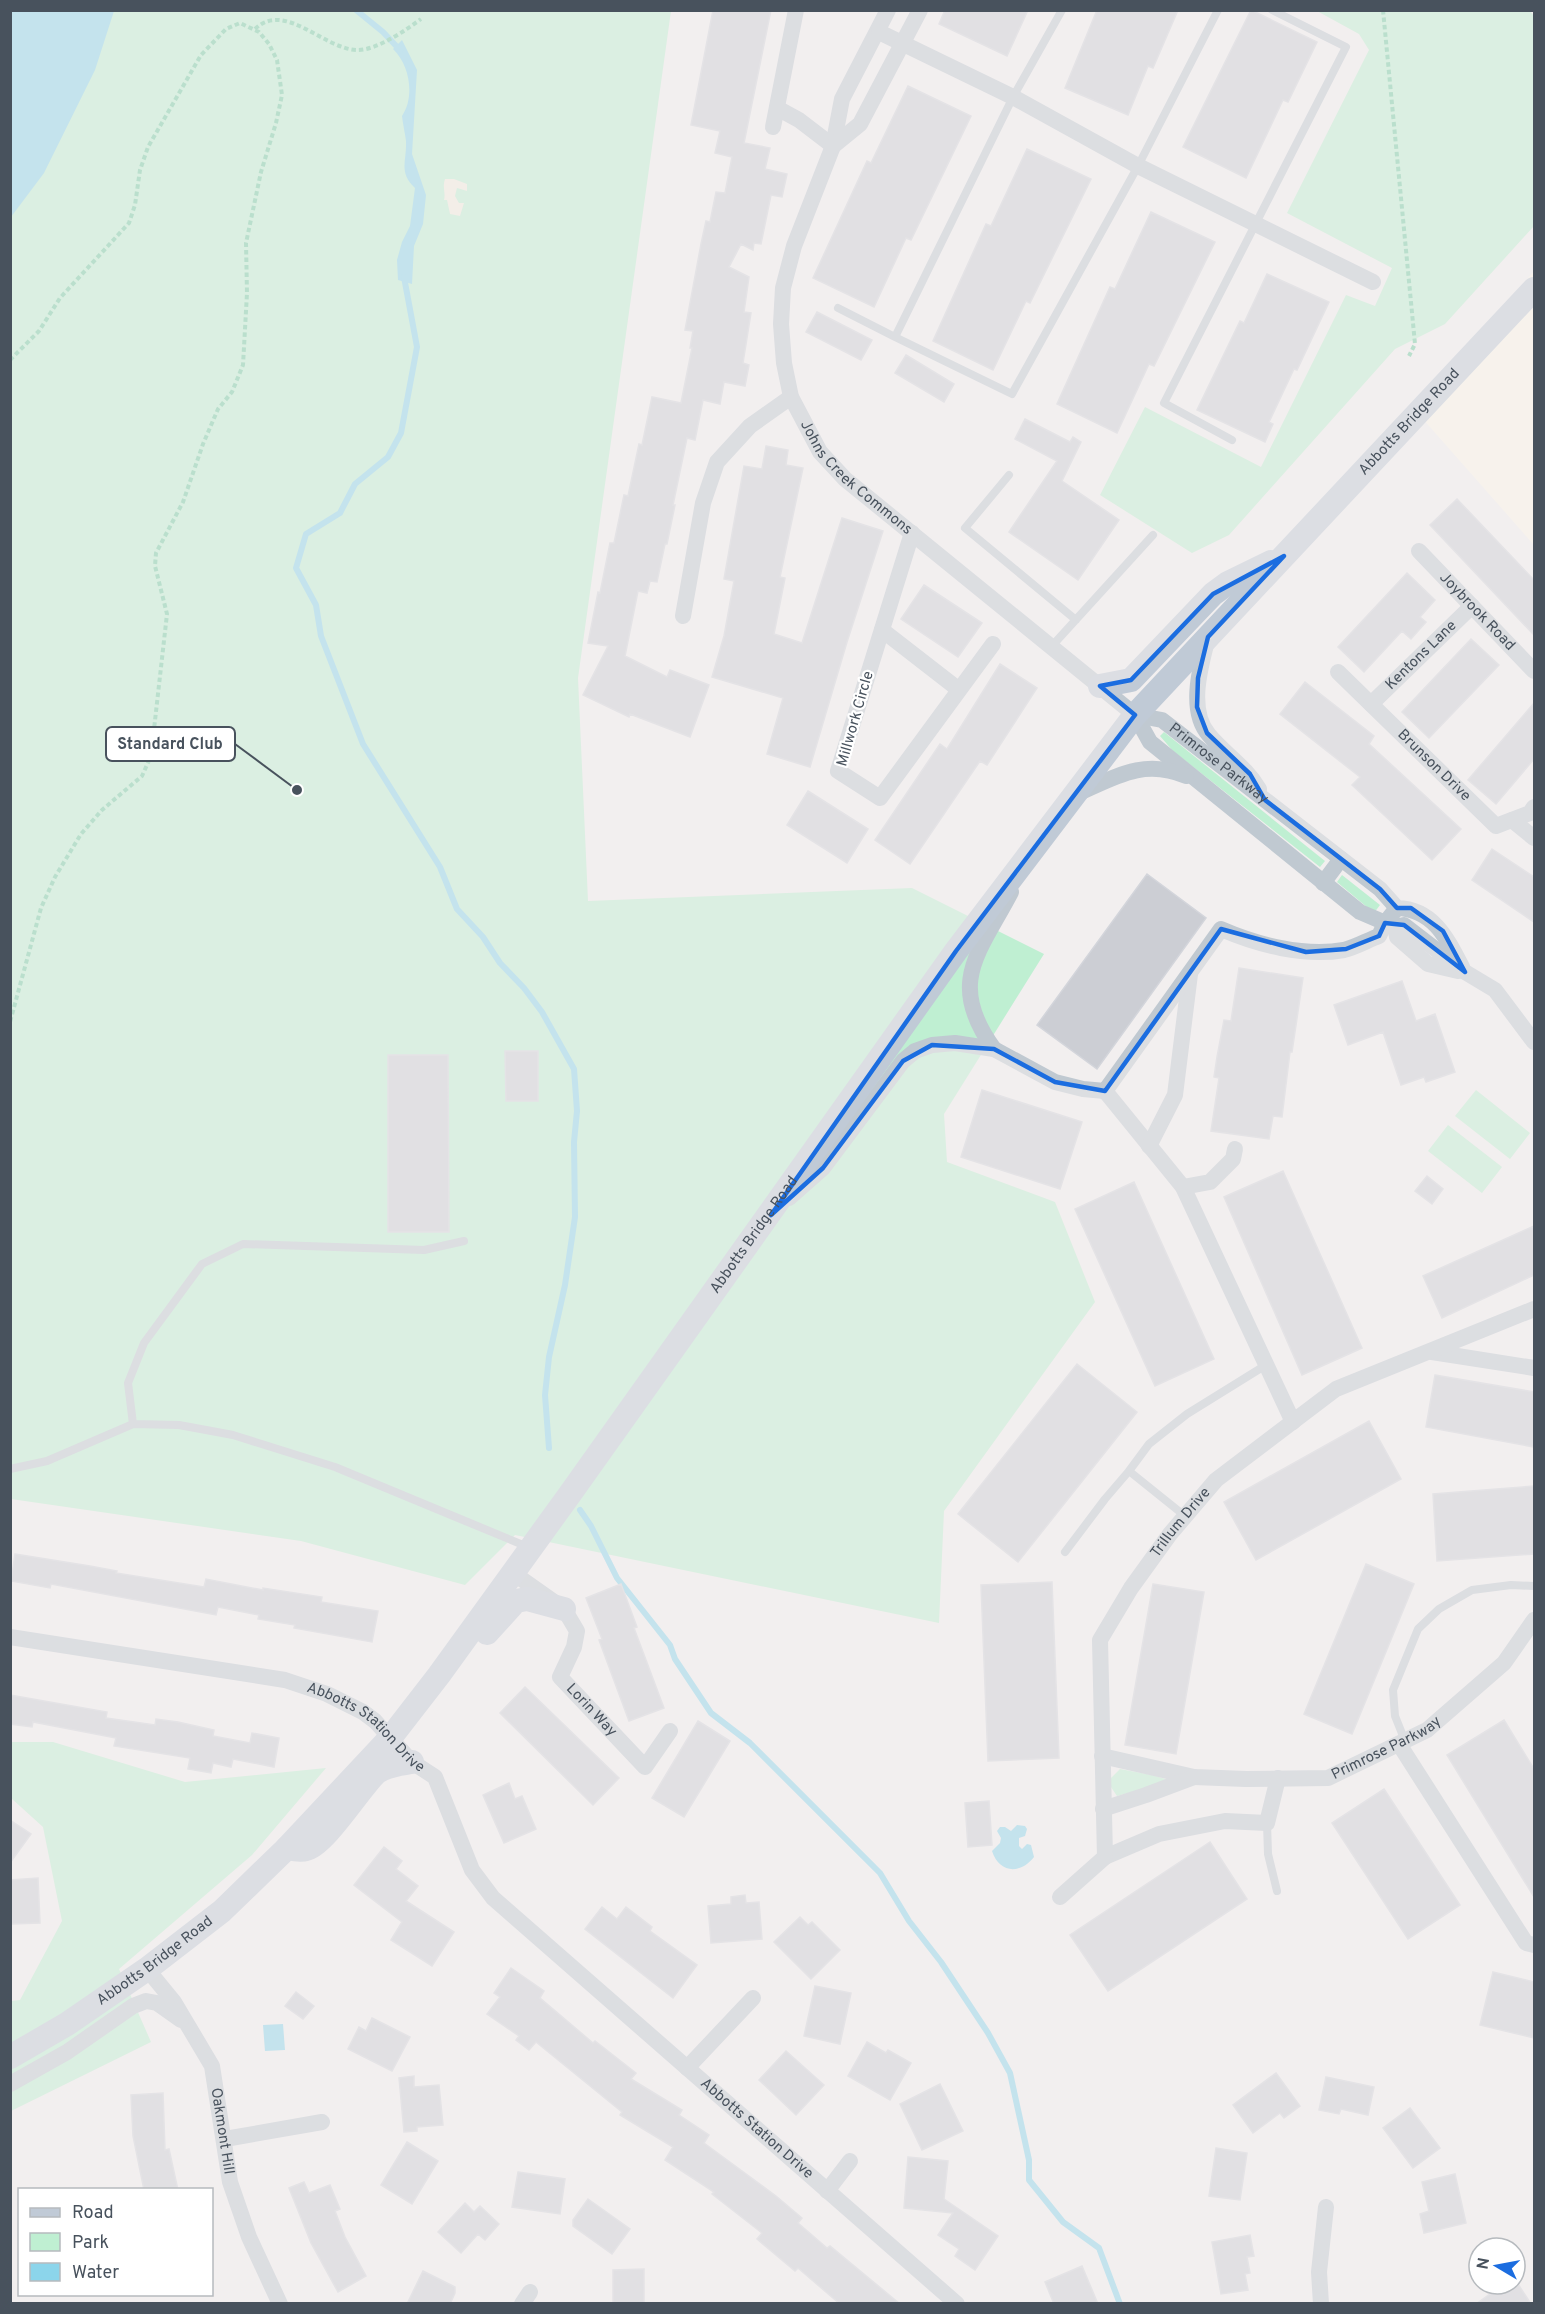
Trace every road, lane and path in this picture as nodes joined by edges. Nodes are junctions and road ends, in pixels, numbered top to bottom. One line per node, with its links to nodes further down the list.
1 (796, 10): 13 (street)
2 (888, 10): 10 (street, Johns Creek Commons)
3 (920, 10): 11 (street, Johns Creek Commons)
4 (1062, 10): 12 (lane)
5 (1218, 10): 16 (lane)
6 (1272, 10): 17 (lane)
7 (1383, 10): 22 (path)
8 (421, 19): 9 (path)
9 (255, 29): 23 (path); 57 (path)
10 (879, 32): 11 (street); 15 (street, Johns Creek Commons)
11 (903, 43): 12 (street); 15 (street, Johns Creek Commons)
12 (1013, 97): 16 (street); 21 (lane)
13 (777, 108): 14 (street); 15 (street)
14 (773, 127)
15 (833, 146): 24 (street, Johns Creek Commons)
16 (1138, 166): 17 (street); 21 (lane)
17 (1254, 223): 18 (street); 25 (lane)
18 (1373, 282)
19 (1534, 289): 30 (main road, Abbotts Bridge Road)
20 (838, 308): 21 (lane)
21 (895, 337)
22 (1409, 356)
23 (10, 360)
24 (790, 397): 27 (street, Johns Creek Commons); 32 (street)
25 (1232, 440)
26 (1009, 476): 33 (lane)
27 (912, 533): 34 (street, Millwork Circle); 37 (street, Johns Creek Commons)
28 (1153, 535): 33 (lane)
29 (1419, 551): 31 (street, Joybrook Road)
30 (1284, 556): 35 (main road, Abbotts Bridge Road); 40 (main road, Abbotts Bridge Road)
31 (1472, 606): 38 (street, Joybrook Road); 42 (street, Kentons Lane)
32 (683, 616)
33 (1076, 620): 37 (lane)
34 (882, 630): 41 (street); 41 (street, Millwork Circle)
35 (1208, 637): 43 (main road, Abbotts Bridge Road); 46 (street)
36 (993, 644): 41 (street, Millwork Circle)
37 (1051, 646): 40 (street, Johns Creek Commons)
38 (1534, 671)
39 (1338, 672): 42 (street, Brunson Drive)
40 (1100, 686): 43 (street, Johns Creek Commons)
41 (958, 689)
42 (1371, 704): 48 (street, Brunson Drive)
43 (1135, 716): 44 (street, Primrose Parkway); 45 (main road, Abbotts Bridge Road); 46 (street, Primrose Parkway)
44 (1198, 781): 45 (street); 52 (street, Primrose Parkway)
45 (1073, 795): 51 (main road, Abbotts Bridge Road)
46 (1265, 800): 50 (street, Primrose Parkway)
47 (1534, 807): 48 (street)
48 (1512, 820): 49 (street)
49 (1534, 838)
50 (1341, 859): 52 (street); 53 (street, Primrose Parkway)
51 (1021, 865): 59 (street); 64 (main road, Abbotts Bridge Road)
52 (1323, 883): 54 (street, Primrose Parkway)
53 (1397, 908): 54 (street); 56 (street, Primrose Parkway)
54 (1390, 925): 55 (street); 56 (street, Primrose Parkway)
55 (1191, 972): 60 (street); 61 (street)
56 (1465, 972): 58 (street, Primrose Parkway)
57 (10, 1022)
58 (1534, 1042)
59 (994, 1049): 60 (street); 64 (street)
60 (1105, 1091): 61 (street)
61 (1149, 1146): 63 (street)
62 (1235, 1149): 63 (street)
63 (1183, 1187): 68 (street)
64 (771, 1215): 75 (main road, Abbotts Bridge Road)
65 (464, 1240): 71 (lane)
66 (1534, 1309): 67 (street, Trillum Drive)
67 (1430, 1352): 69 (street); 70 (street, Trillum Drive)
68 (1266, 1365): 70 (street); 73 (lane)
69 (1534, 1368)
70 (1293, 1422): 74 (street, Trillum Drive)
71 (134, 1424): 72 (lane); 75 (lane)
72 (10, 1469)
73 (1129, 1471): 74 (lane); 76 (lane)
74 (1185, 1516): 86 (street, Trillum Drive)
75 (531, 1548): 77 (main road, Abbotts Bridge Road); 79 (street, Lorin Way)
76 (1065, 1552)
77 (513, 1573): 79 (street); 82 (main road, Abbotts Bridge Road)
78 (1534, 1586): 85 (lane)
79 (564, 1609): 82 (main road); 83 (street, Lorin Way)
80 (1534, 1620): 85 (street, Primrose Parkway)
81 (10, 1637): 84 (street, Abbotts Station Drive)
82 (439, 1675): 84 (main road, Abbotts Bridge Road)
83 (670, 1731)
84 (391, 1737): 87 (street, Abbotts Station Drive); 92 (main road, Abbotts Bridge Road)
85 (1402, 1742): 89 (street, Primrose Parkway); 96 (street)
86 (1102, 1756): 88 (street, Primrose Parkway); 90 (street, Trillum Drive)
87 (412, 1761): 92 (main road); 101 (street, Abbotts Station Drive)
88 (1194, 1777): 89 (street, Primrose Parkway); 90 (street, Primrose Parkway)
89 (1278, 1779): 91 (street)
90 (1103, 1809): 93 (street, Trillum Drive)
91 (1268, 1823): 93 (street); 94 (lane)
92 (287, 1848): 97 (main road, Abbotts Bridge Road)
93 (1105, 1857): 95 (street)
94 (1277, 1891)
95 (1060, 1897)
96 (1534, 1945)
97 (147, 1969): 99 (street, Oakmont Hill); 100 (main road, Abbotts Bridge Road)
98 (753, 1998): 101 (street, Abbotts Station Drive)
99 (190, 2027): 102 (street, Abbotts Bridge Road); 104 (street, Oakmont Hill)
100 (10, 2057)
101 (687, 2068): 106 (street, Abbotts Station Drive)
102 (10, 2084)
103 (322, 2122): 104 (street)
104 (225, 2139): 108 (street, Oakmont Hill)
105 (850, 2161): 106 (street, Abbotts Station Drive)
106 (827, 2191): 109 (street, Abbotts Station Drive)
107 (1326, 2207): 110 (street)
108 (280, 2304)
109 (957, 2304)
110 (1321, 2304)

